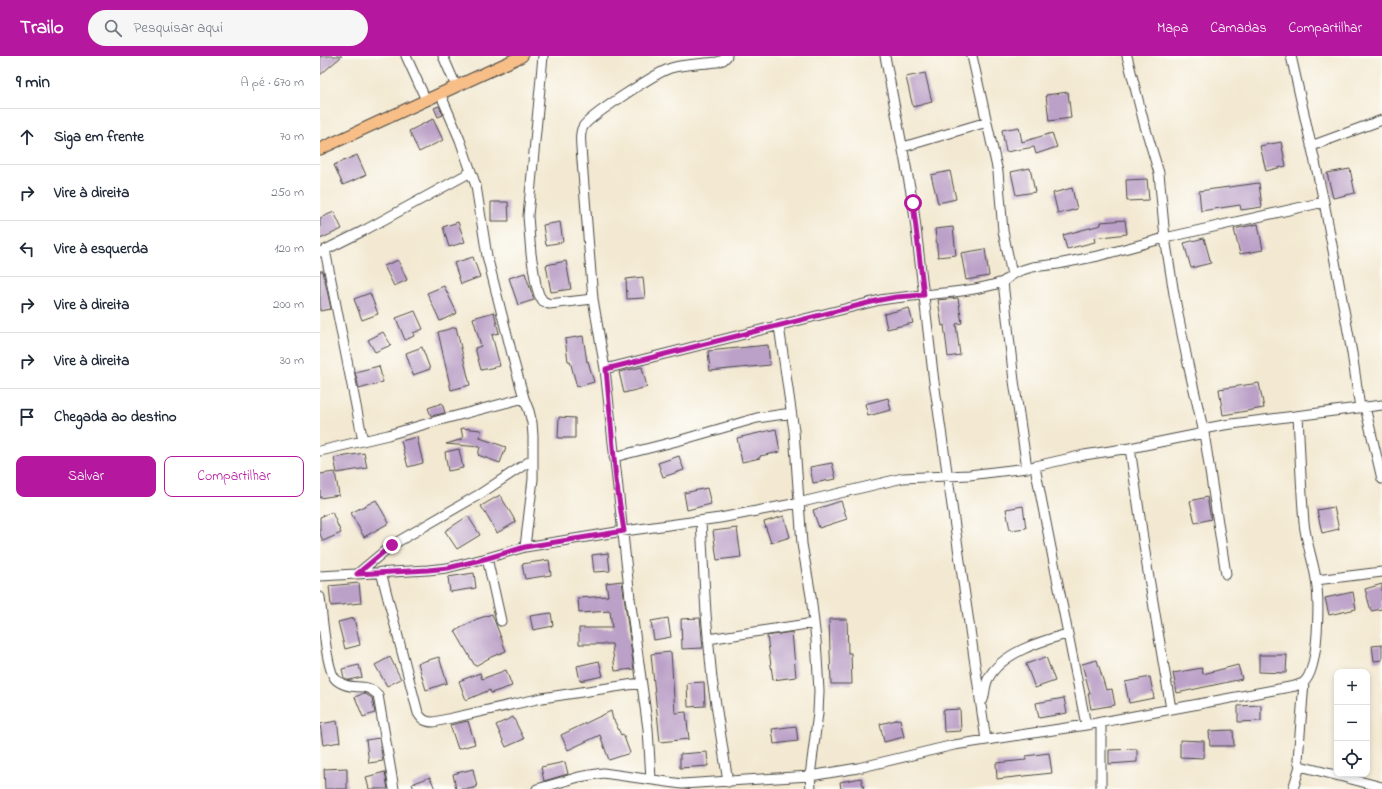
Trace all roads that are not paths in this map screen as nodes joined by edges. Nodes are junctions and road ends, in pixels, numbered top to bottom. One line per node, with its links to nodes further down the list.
1 (406, 56): 12 (street)
2 (443, 56): 10 (street)
3 (522, 56): 10 (main road)
4 (543, 56): 25 (street)
5 (727, 56): 25 (street)
6 (885, 56): 16 (street)
7 (972, 56): 14 (street)
8 (1127, 56): 20 (street)
9 (1291, 56): 15 (street)
10 (456, 86): 11 (main road)
11 (440, 93): 12 (main road); 18 (street)
12 (426, 100): 17 (main road)
13 (1382, 120): 15 (street)
14 (987, 122): 16 (street); 22 (street)
15 (1310, 146): 19 (street)
16 (903, 147): 24 (street)
17 (320, 149)
18 (471, 172): 21 (street); 28 (street)
19 (1324, 202): 20 (street); 30 (street)
20 (1165, 238): 22 (street); 33 (street)
21 (323, 251): 34 (street)
22 (1012, 276): 23 (street)
23 (1003, 282): 24 (street); 39 (street)
24 (924, 295): 26 (street); 40 (street)
25 (593, 299): 27 (street)
26 (778, 326): 27 (street); 31 (street)
27 (606, 369): 37 (street)
28 (524, 398): 34 (street); 38 (street)
29 (1382, 405): 30 (street)
30 (1363, 407): 32 (street); 41 (street)
31 (791, 413): 37 (street); 42 (street)
32 (1298, 416): 33 (street); 52 (street)
33 (1204, 431): 35 (street); 50 (street)
34 (363, 441): 36 (street)
35 (1130, 448): 39 (street); 61 (street)
36 (320, 451)
37 (614, 458): 44 (street)
38 (533, 459): 45 (street); 49 (street)
39 (1031, 468): 40 (street); 56 (street)
40 (949, 476): 42 (street); 60 (street)
41 (1382, 479)
42 (798, 503): 43 (street); 55 (street)
43 (701, 522): 44 (street); 57 (street)
44 (624, 531): 45 (street); 59 (street)
45 (525, 547): 46 (street)
46 (488, 558): 47 (street); 54 (street)
47 (380, 572): 49 (street); 59 (street)
48 (1382, 572): 52 (street)
49 (357, 574): 51 (street)
50 (1226, 574)
51 (320, 576)
52 (1316, 580): 58 (street)
53 (320, 597): 70 (street)
54 (501, 621)
55 (814, 623): 57 (street); 66 (street)
56 (1067, 634): 60 (street); 63 (street)
57 (708, 639): 68 (street)
58 (1304, 682): 61 (street); 65 (street)
59 (641, 683): 67 (street)
60 (982, 705): 64 (street)
61 (1171, 709): 62 (street)
62 (1101, 722): 63 (street); 73 (street)
63 (1086, 725): 64 (street)
64 (986, 740): 66 (street)
65 (1300, 766): 69 (street); 74 (street)
66 (810, 776): 68 (street); 72 (street)
67 (651, 779): 68 (street); 71 (street)
68 (728, 782)
69 (1382, 786)
70 (394, 789)
71 (537, 789)
72 (811, 789)
73 (1101, 789)
74 (1293, 789)

